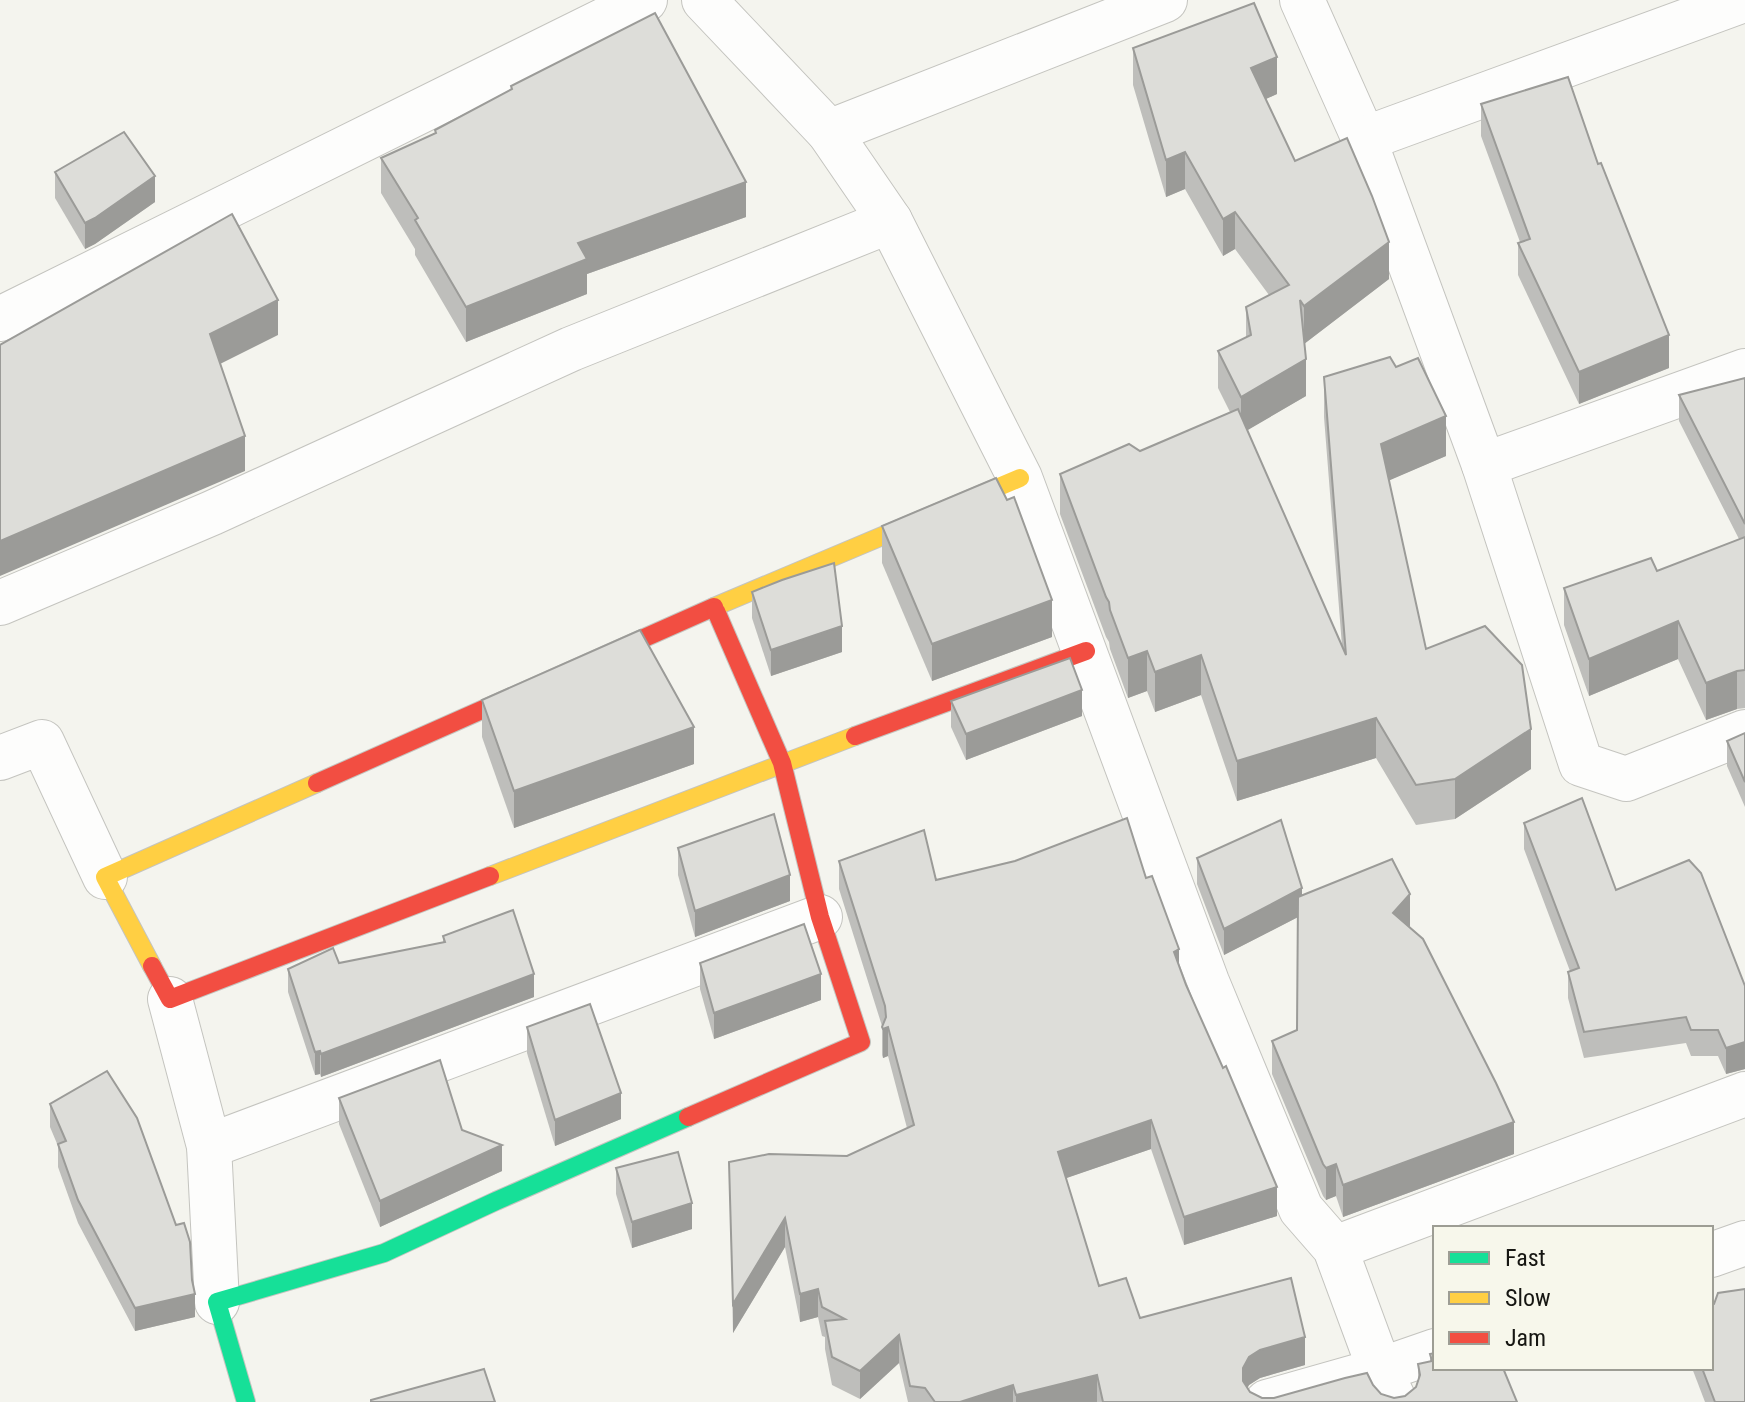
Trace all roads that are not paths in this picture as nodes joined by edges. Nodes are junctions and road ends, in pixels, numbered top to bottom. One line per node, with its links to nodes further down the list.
1 (645, 0): 9 (street)
2 (704, 0): 6 (street)
3 (1165, 0): 6 (street)
4 (1302, 0): 7 (street)
5 (1744, 0): 7 (street)
6 (829, 132): 8 (street)
7 (1364, 139): 11 (street)
8 (890, 221): 12 (street); 13 (street)
9 (0, 319)
10 (1745, 371): 11 (street)
11 (1484, 465): 16 (street)
12 (1020, 478): 14 (street); 15 (street)
13 (0, 603)
14 (714, 607): 18 (street); 19 (street)
15 (1086, 651): 18 (street); 25 (street)
16 (1745, 732)
17 (0, 758): 19 (street)
18 (782, 763): 20 (street); 21 (street)
19 (105, 877): 21 (street)
20 (820, 917): 23 (street); 27 (street)
21 (170, 999): 23 (street)
22 (1745, 1094): 25 (street)
23 (209, 1146): 27 (street)
24 (1745, 1243): 26 (street)
25 (1335, 1248): 29 (street)
26 (1713, 1254)
27 (217, 1302): 30 (street)
28 (1433, 1352): 29 (street)
29 (1387, 1386): 31 (street)
30 (246, 1402)
31 (1267, 1402)

